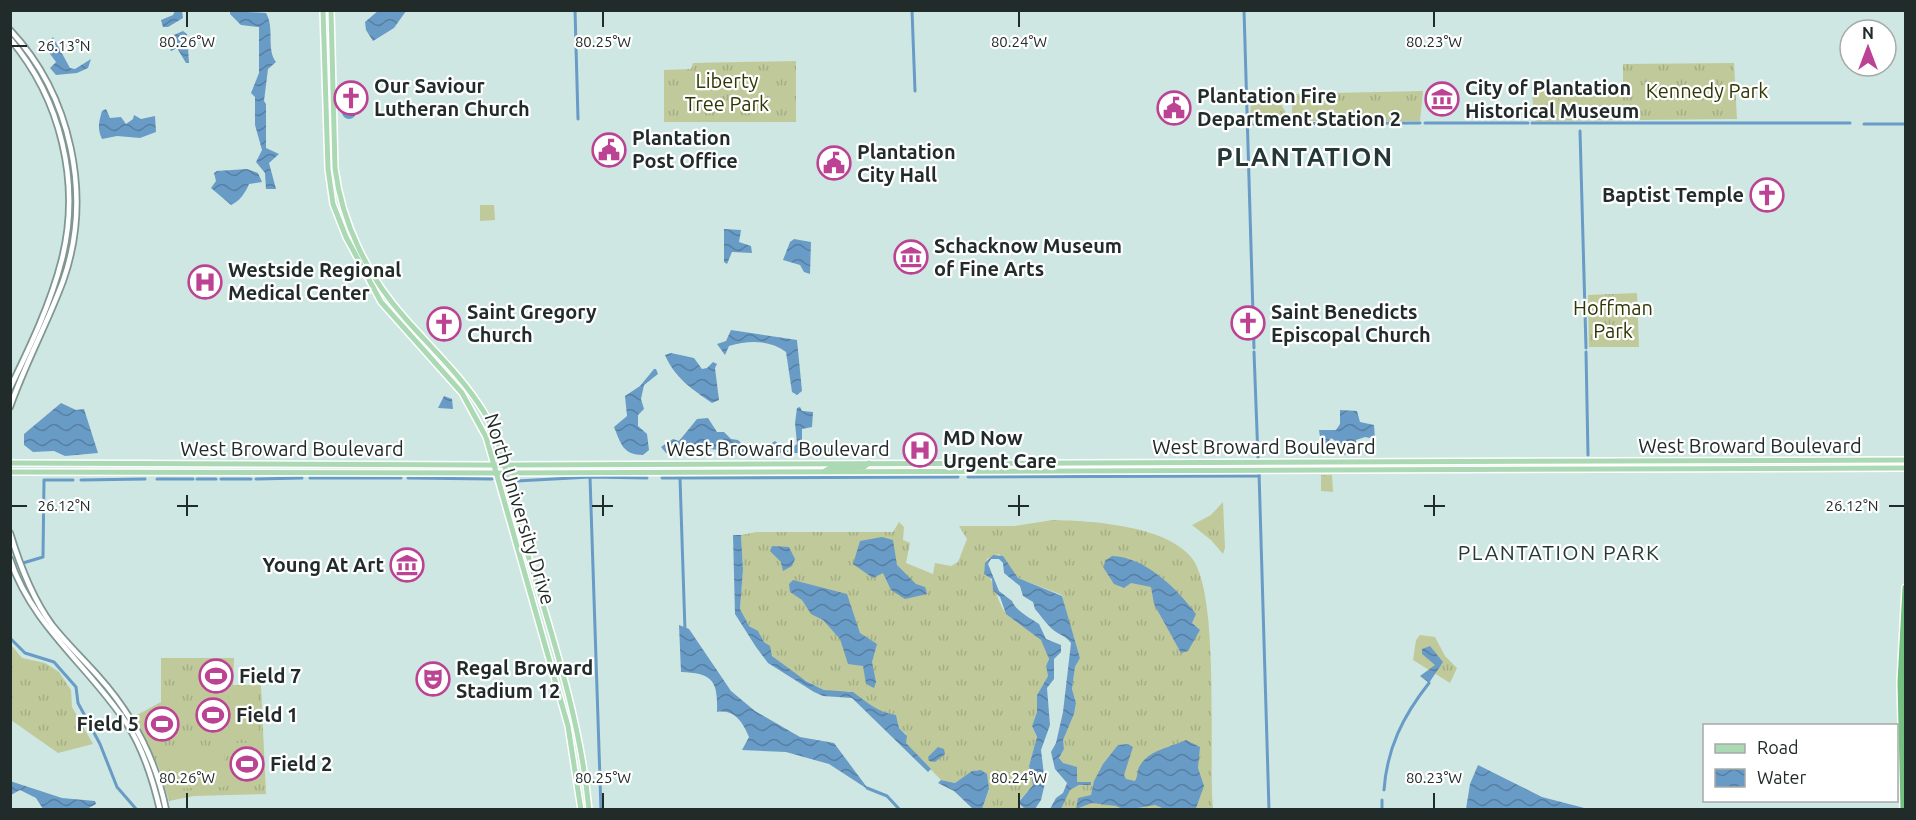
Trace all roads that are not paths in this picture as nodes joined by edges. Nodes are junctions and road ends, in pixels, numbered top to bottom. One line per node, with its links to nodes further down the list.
1 (323, 10): 3 (main road, North University Drive)
2 (331, 10): 4 (main road, North University Drive)
3 (324, 20): 4 (main road); 13 (main road, North University Drive)
4 (332, 28): 11 (main road, North University Drive)
5 (10, 30): 8 (main road)
6 (10, 39): 7 (main road)
7 (57, 276): 8 (main road); 9 (main road)
8 (60, 286): 12 (main road)
9 (53, 290): 12 (main road); 15 (main road)
10 (407, 310): 11 (main road)
11 (403, 317): 14 (main road, North University Drive)
12 (45, 323): 16 (main road)
13 (439, 367): 14 (main road); 27 (main road, North University Drive)
14 (451, 368): 28 (main road, North University Drive)
15 (10, 388)
16 (10, 407)
17 (1897, 460): 18 (main road, West Broward Boulevard); 19 (main road, West Broward Boulevard); 30 (main road)
18 (1905, 460)
19 (1614, 461): 23 (main road, West Broward Boulevard); 36 (main road)
20 (1233, 462): 21 (main road, West Broward Boulevard); 26 (main road, West Broward Boulevard); 32 (main road)
21 (1318, 462): 22 (main road, West Broward Boulevard); 33 (main road)
22 (1356, 462): 23 (main road, West Broward Boulevard); 34 (main road)
23 (1439, 462): 35 (main road)
24 (10, 463): 27 (main road, West Broward Boulevard)
25 (869, 463): 26 (main road, West Broward Boulevard); 29 (main road, West Broward Boulevard); 38 (main road)
26 (1036, 463): 39 (main road)
27 (495, 464): 28 (main road, West Broward Boulevard); 41 (main road, North University Drive)
28 (502, 464): 29 (main road, West Broward Boulevard); 42 (main road, North University Drive)
29 (716, 464): 37 (main road)
30 (1897, 468): 31 (main road, West Broward Boulevard); 36 (main road, West Broward Boulevard)
31 (1905, 468)
32 (1224, 470): 33 (main road, West Broward Boulevard); 39 (main road, West Broward Boulevard)
33 (1279, 470): 34 (main road, West Broward Boulevard)
34 (1318, 470): 35 (main road, West Broward Boulevard)
35 (1426, 470): 36 (main road, West Broward Boulevard)
36 (1595, 470)
37 (707, 471): 38 (main road, West Broward Boulevard); 42 (main road, West Broward Boulevard)
38 (824, 471): 39 (main road, West Broward Boulevard)
39 (1002, 471)
40 (10, 472): 41 (main road, West Broward Boulevard)
41 (497, 473): 42 (main road, West Broward Boulevard); 44 (main road, North University Drive)
42 (504, 473): 46 (main road, North University Drive)
43 (10, 534): 50 (main road)
44 (517, 543): 46 (main road); 48 (main road, North University Drive)
45 (10, 559): 51 (main road)
46 (536, 581): 49 (main road, North University Drive)
47 (1905, 588): 57 (highway)
48 (542, 631): 49 (main road); 52 (main road, North University Drive)
49 (567, 692): 53 (main road, North University Drive)
50 (138, 731): 51 (main road); 55 (main road)
51 (132, 734): 54 (main road)
52 (579, 795): 53 (main road); 56 (main road, North University Drive)
53 (589, 807)
54 (160, 810)
55 (166, 810)
56 (581, 810)
57 (1904, 810)

